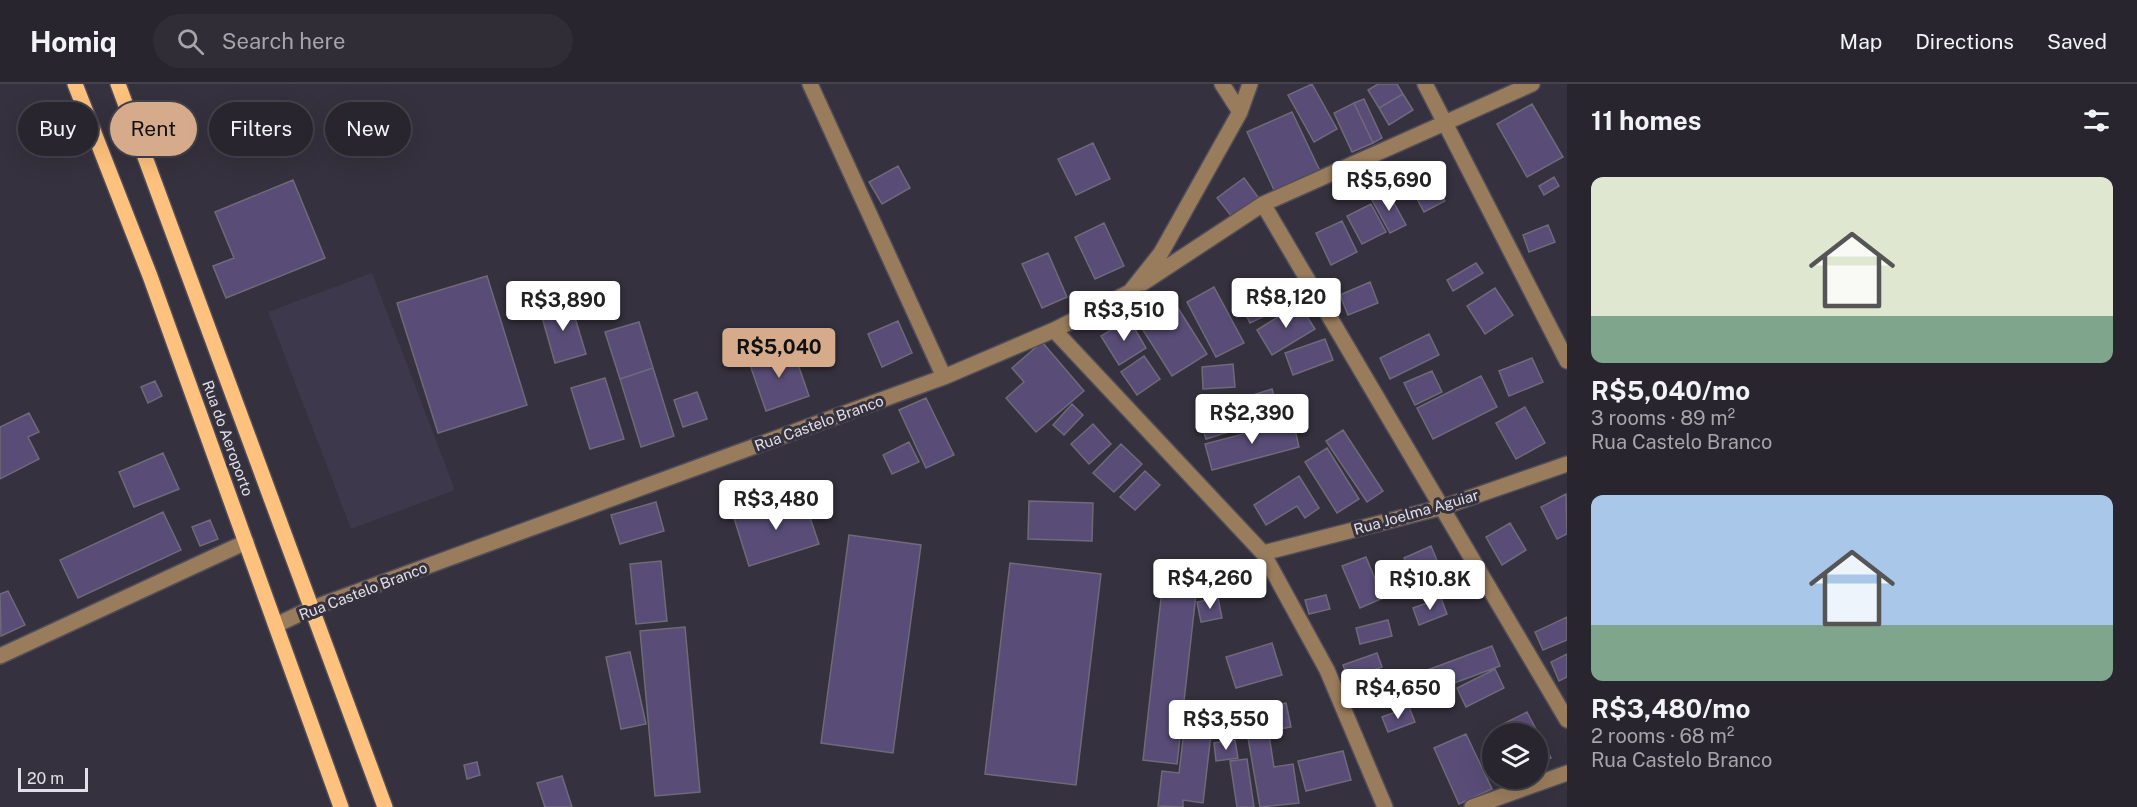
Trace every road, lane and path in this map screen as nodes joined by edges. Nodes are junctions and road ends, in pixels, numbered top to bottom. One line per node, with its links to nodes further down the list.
1 (75, 84): 17 (main road, Rua do Aeroporto)
2 (118, 84): 19 (main road, Rua do Aeroporto)
3 (810, 84): 14 (street)
4 (1222, 84): 8 (street)
5 (1250, 84): 8 (street, Rua Castelo Branco)
6 (1425, 84): 9 (street)
7 (1532, 84): 9 (street)
8 (1240, 112): 11 (street, Rua Castelo Branco)
9 (1446, 124): 10 (street); 13 (street)
10 (1263, 204): 11 (street); 16 (street)
11 (1130, 292): 12 (street, Rua Castelo Branco)
12 (1054, 330): 14 (street, Rua Castelo Branco); 18 (street)
13 (1567, 361)
14 (944, 377): 19 (street, Rua Castelo Branco)
15 (1567, 464): 16 (street, Rua Joelma Aguiar)
16 (1443, 507): 18 (street, Rua Joelma Aguiar); 22 (street)
17 (246, 542): 20 (main road, Rua do Aeroporto); 21 (street)
18 (1263, 553): 26 (street)
19 (310, 609): 20 (street, Rua Castelo Branco); 25 (main road, Rua do Aeroporto)
20 (276, 625): 24 (main road, Rua do Aeroporto)
21 (0, 656)
22 (1567, 720)
23 (1567, 773): 27 (street)
24 (341, 807)
25 (385, 807)
26 (1385, 807)
27 (1472, 807)

